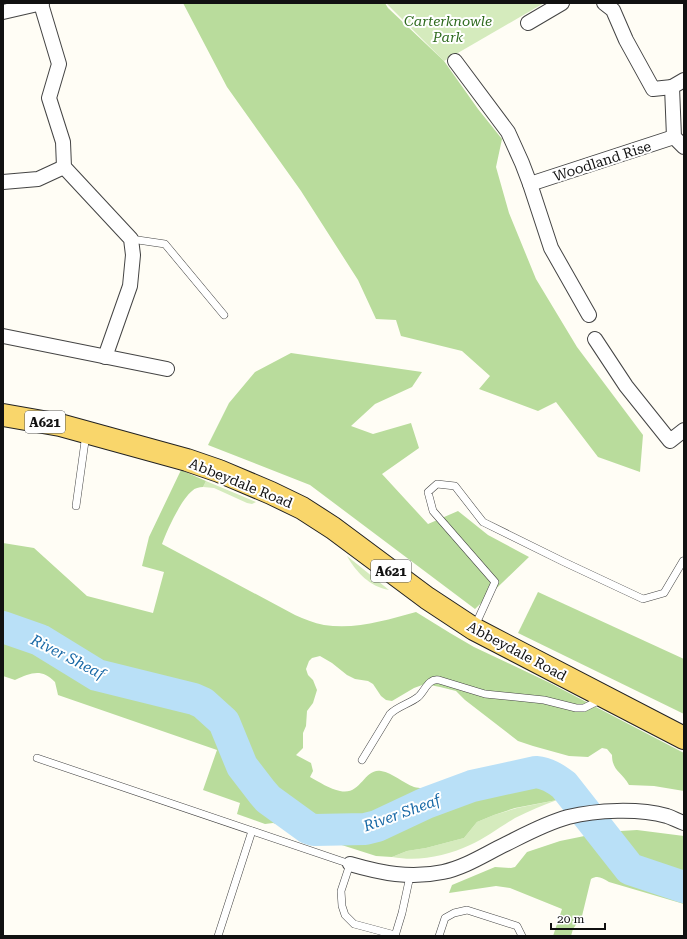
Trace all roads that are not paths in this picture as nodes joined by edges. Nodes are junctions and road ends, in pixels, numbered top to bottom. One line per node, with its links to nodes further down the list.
1 (42, 3): 4 (street); 10 (street)
2 (562, 3): 5 (street)
3 (604, 3): 7 (street)
4 (3, 12)
5 (528, 24)
6 (455, 61): 12 (street)
7 (678, 84): 8 (street)
8 (674, 138): 9 (street); 12 (street, Woodland Rise)
9 (684, 147)
10 (64, 167): 11 (street); 13 (street)
11 (3, 182)
12 (530, 184): 15 (street)
13 (131, 239): 14 (lane); 18 (street)
14 (224, 315)
15 (589, 315)
16 (3, 336): 18 (street)
17 (595, 339): 21 (street)
18 (105, 357): 19 (street)
19 (167, 369)
20 (3, 415): 22 (main road, Abbeydale Road / A621)
21 (684, 430)
22 (86, 432): 23 (lane); 25 (main road, Abbeydale Road / A621)
23 (76, 506)
24 (683, 560): 25 (lane)
25 (474, 629): 26 (main road, Abbeydale Road / A621)
26 (606, 697): 27 (main road, Abbeydale Road / A621); 29 (lane)
27 (684, 738)
28 (37, 758): 31 (lane)
29 (362, 760)
30 (684, 823): 33 (street)
31 (252, 831): 32 (lane); 35 (lane)
32 (350, 864): 33 (street); 34 (lane)
33 (410, 876): 34 (lane)
34 (395, 935)
35 (218, 936)
36 (439, 936): 37 (lane)
37 (522, 936)

